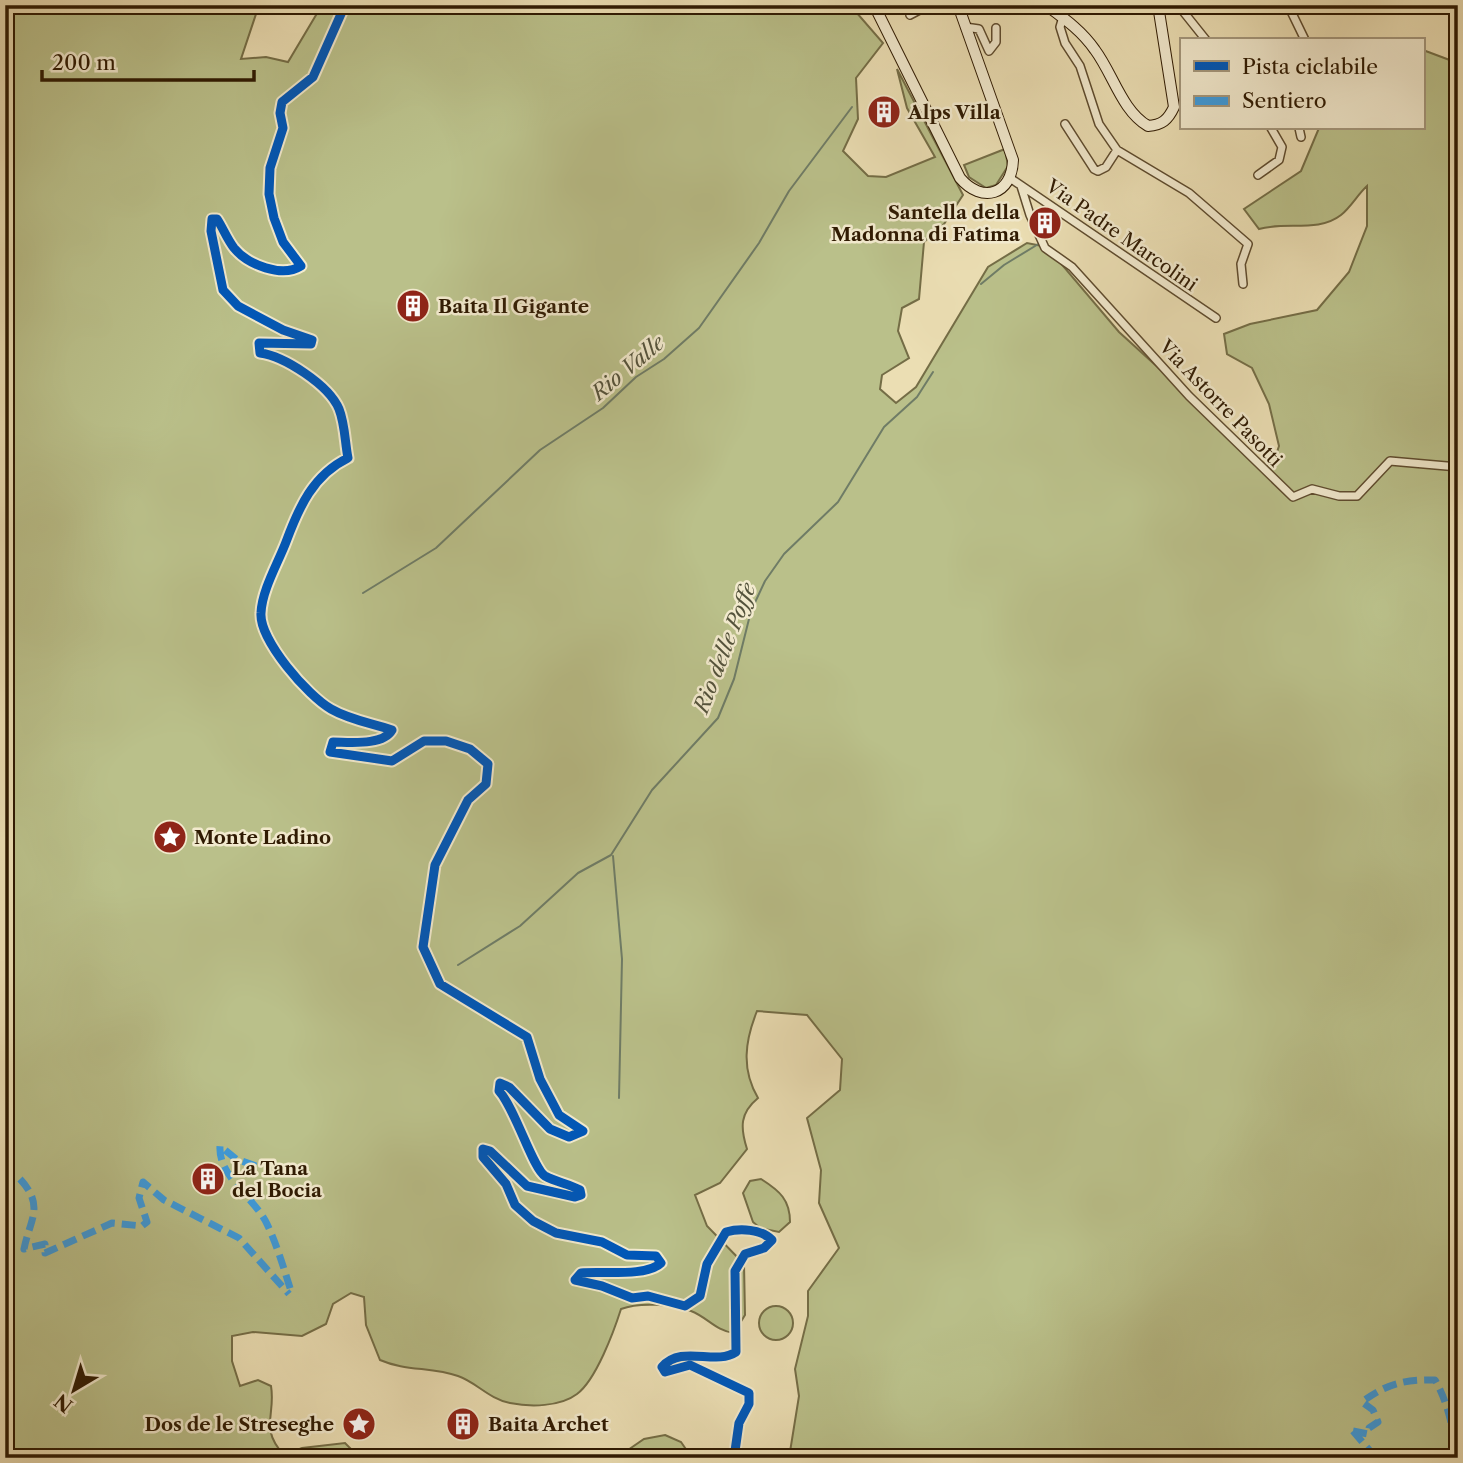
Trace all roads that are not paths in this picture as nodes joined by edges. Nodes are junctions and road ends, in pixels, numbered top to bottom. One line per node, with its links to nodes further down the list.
1 (345, 5): 26 (street)
2 (874, 5): 21 (main road)
3 (929, 5): 9 (street)
4 (958, 5): 11 (main road)
5 (1046, 5): 10 (main road)
6 (1158, 5): 10 (main road)
7 (1178, 5): 13 (street)
8 (1288, 5): 14 (street)
9 (909, 15)
10 (1063, 18): 19 (street)
11 (965, 27): 12 (street); 21 (main road)
12 (996, 28)
13 (1204, 38)
14 (1304, 38)
15 (1065, 124): 19 (street)
16 (1272, 130): 20 (street)
17 (1299, 130): 18 (street)
18 (1301, 137)
19 (1117, 150): 23 (street)
20 (1258, 175)
21 (1010, 178): 22 (street, Via Padre Marcolini)
22 (1021, 186): 24 (street, Via Padre Marcolini); 25 (street, Via Astorre Pasotti)
23 (1243, 284)
24 (1216, 318)
25 (1458, 467)
26 (734, 1458)

